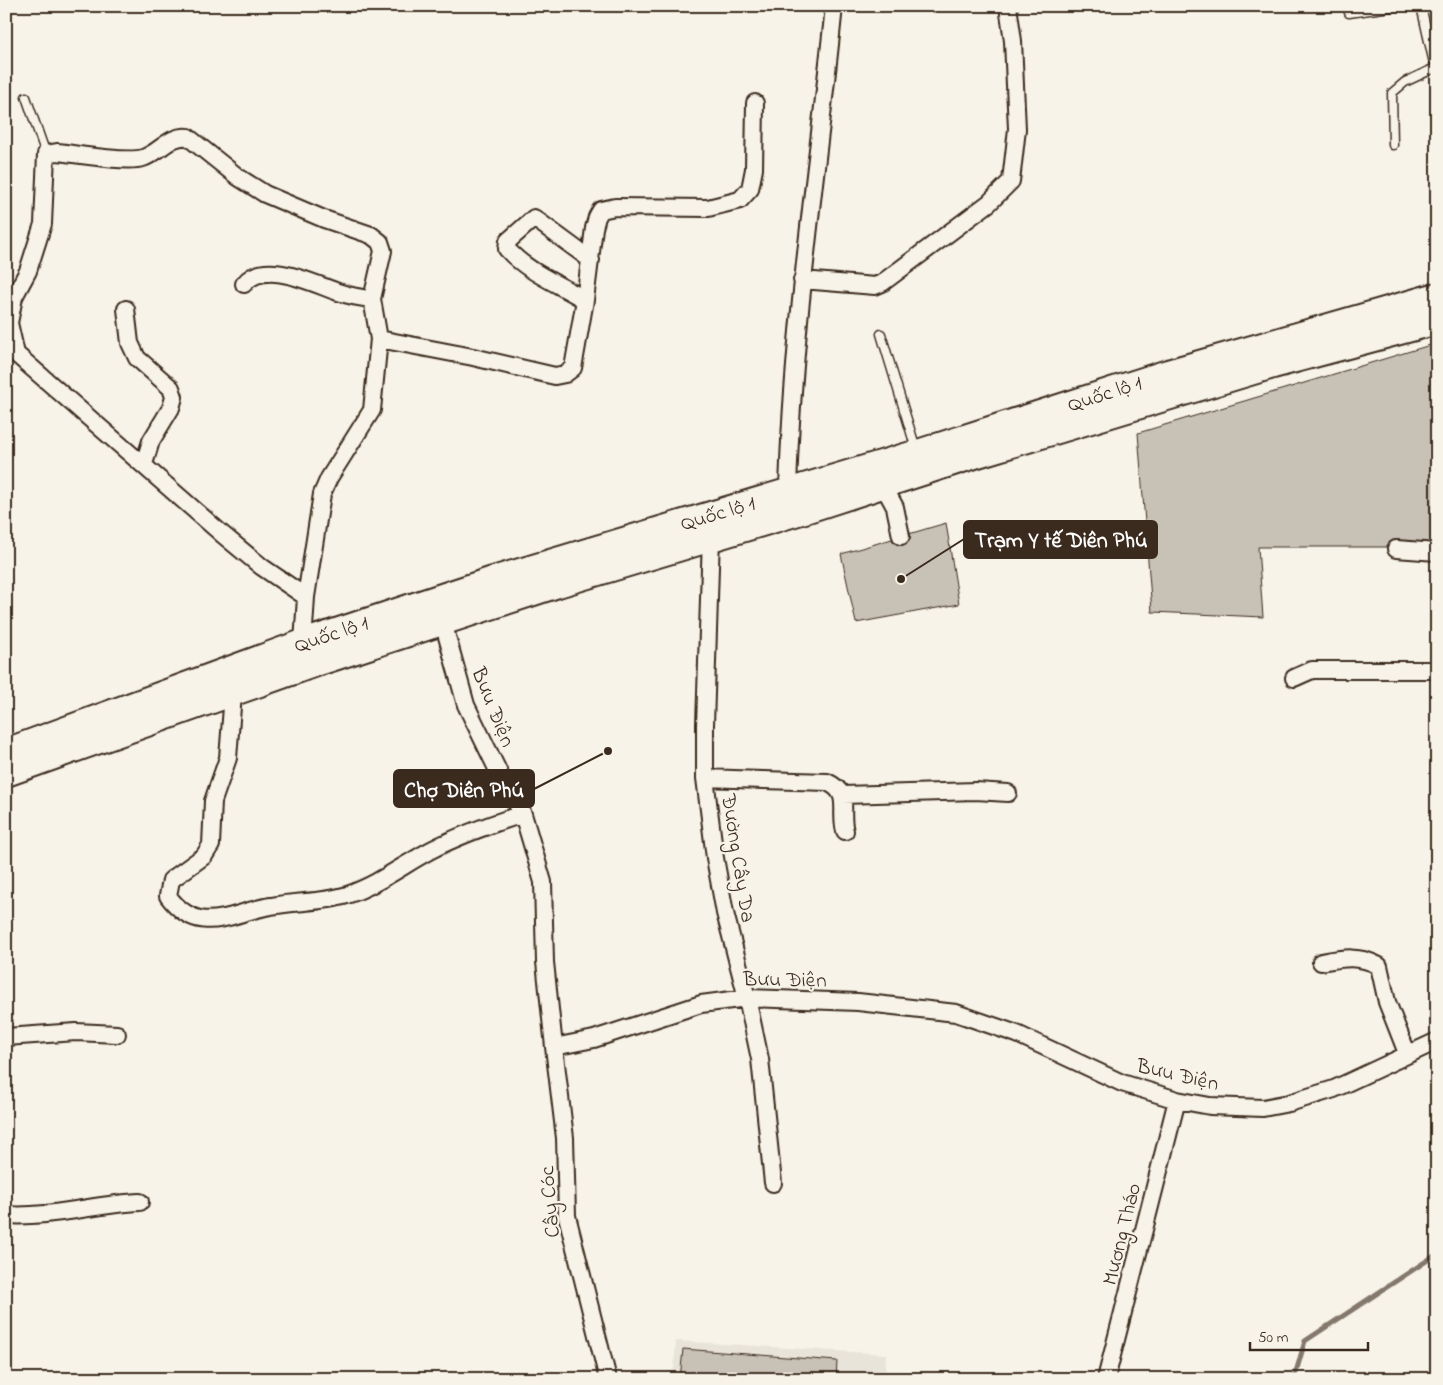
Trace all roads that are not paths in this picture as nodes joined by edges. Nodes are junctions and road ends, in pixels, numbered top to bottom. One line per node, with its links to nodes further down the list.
1 (834, 6): 12 (street)
2 (1008, 6): 12 (street)
3 (1397, 6): 5 (lane)
4 (1421, 6): 6 (lane)
5 (1350, 13)
6 (1437, 67): 9 (lane)
7 (26, 97): 10 (lane)
8 (755, 103): 11 (street)
9 (1393, 145)
10 (46, 154): 15 (street); 22 (street)
11 (591, 260): 16 (street); 16 (street)
12 (802, 280): 24 (street)
13 (244, 284): 15 (street)
14 (1437, 296): 21 (highway, Quốc lộ 1)
15 (372, 299): 20 (street)
16 (585, 300): 20 (street)
17 (126, 309): 22 (street)
18 (1437, 321): 23 (highway, Quốc lộ 1)
19 (881, 334): 21 (lane)
20 (379, 339): 29 (street)
21 (918, 453): 24 (highway, Quốc lộ 1)
22 (144, 464): 29 (street)
23 (883, 485): 25 (highway, Quốc lộ 1); 26 (street)
24 (788, 492): 31 (highway, Quốc lộ 1)
25 (711, 536): 30 (highway, Quốc lộ 1); 37 (street, Đường Cây Da)
26 (901, 536)
27 (1396, 549): 28 (street)
28 (1437, 552)
29 (306, 597): 31 (street)
30 (444, 622): 34 (highway, Quốc lộ 1); 40 (street, Bưu Điện)
31 (303, 643): 35 (highway, Quốc lộ 1)
32 (1437, 670): 33 (street)
33 (1294, 678)
34 (233, 694): 36 (highway, Quốc lộ 1); 40 (street)
35 (6, 752)
36 (6, 773)
37 (705, 778): 39 (street); 43 (street, Đường Cây Da)
38 (1008, 793): 39 (street)
39 (843, 795): 41 (street)
40 (523, 814): 47 (street, Bưu Điện)
41 (845, 831)
42 (1322, 962): 48 (street)
43 (747, 998): 47 (street, Bưu Điện); 49 (street, Bưu Điện); 50 (street, Đường Cây Da)
44 (116, 1034): 45 (street)
45 (6, 1037)
46 (1437, 1041): 48 (street, Bưu Điện)
47 (554, 1047): 53 (street, Cây Cóc)
48 (1407, 1053): 49 (street, Bưu Điện)
49 (1177, 1100): 54 (street, Mương Tháo)
50 (773, 1183)
51 (140, 1202): 52 (street)
52 (6, 1215)
53 (608, 1379)
54 (1106, 1379)

